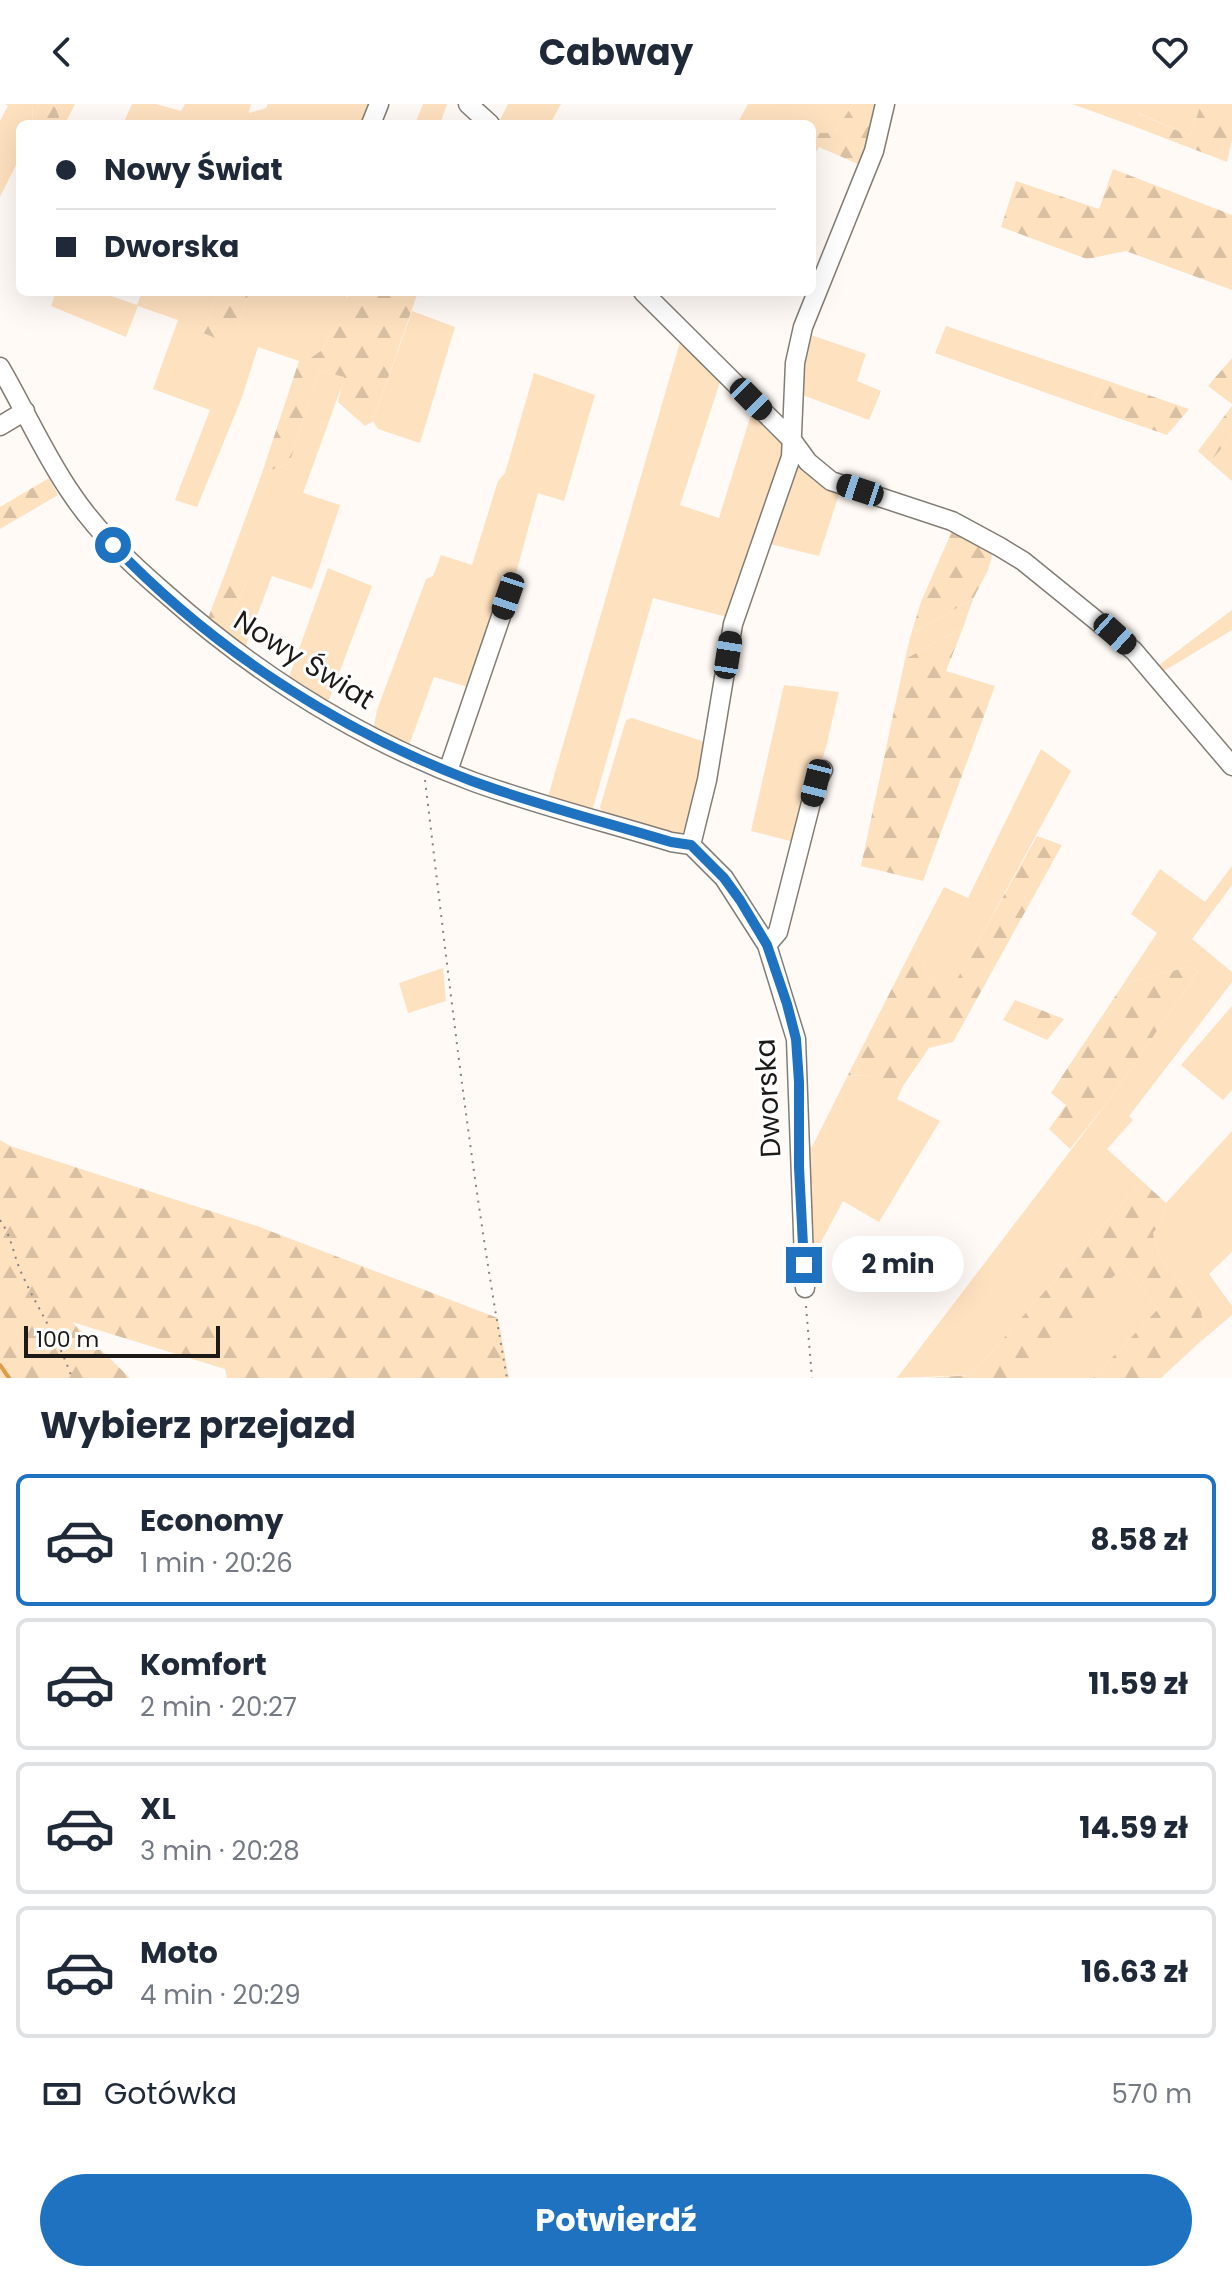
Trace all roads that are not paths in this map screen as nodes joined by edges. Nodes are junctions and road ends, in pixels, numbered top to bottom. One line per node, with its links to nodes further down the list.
1 (468, 104): 3 (street)
2 (885, 104): 4 (street)
3 (486, 120)
4 (816, 295)
5 (647, 296): 10 (street)
6 (816, 296): 10 (street)
7 (0, 367): 8 (street, Nowy Świat)
8 (25, 411): 9 (street); 14 (street, Nowy Świat)
9 (0, 426)
10 (795, 445): 12 (street); 15 (street)
11 (508, 596): 14 (street)
12 (1232, 766)
13 (823, 770): 16 (street)
14 (448, 771): 15 (street, Nowy Świat)
15 (691, 845): 16 (street, Dworska)
16 (767, 945): 17 (street, Dworska)
17 (805, 1288)

